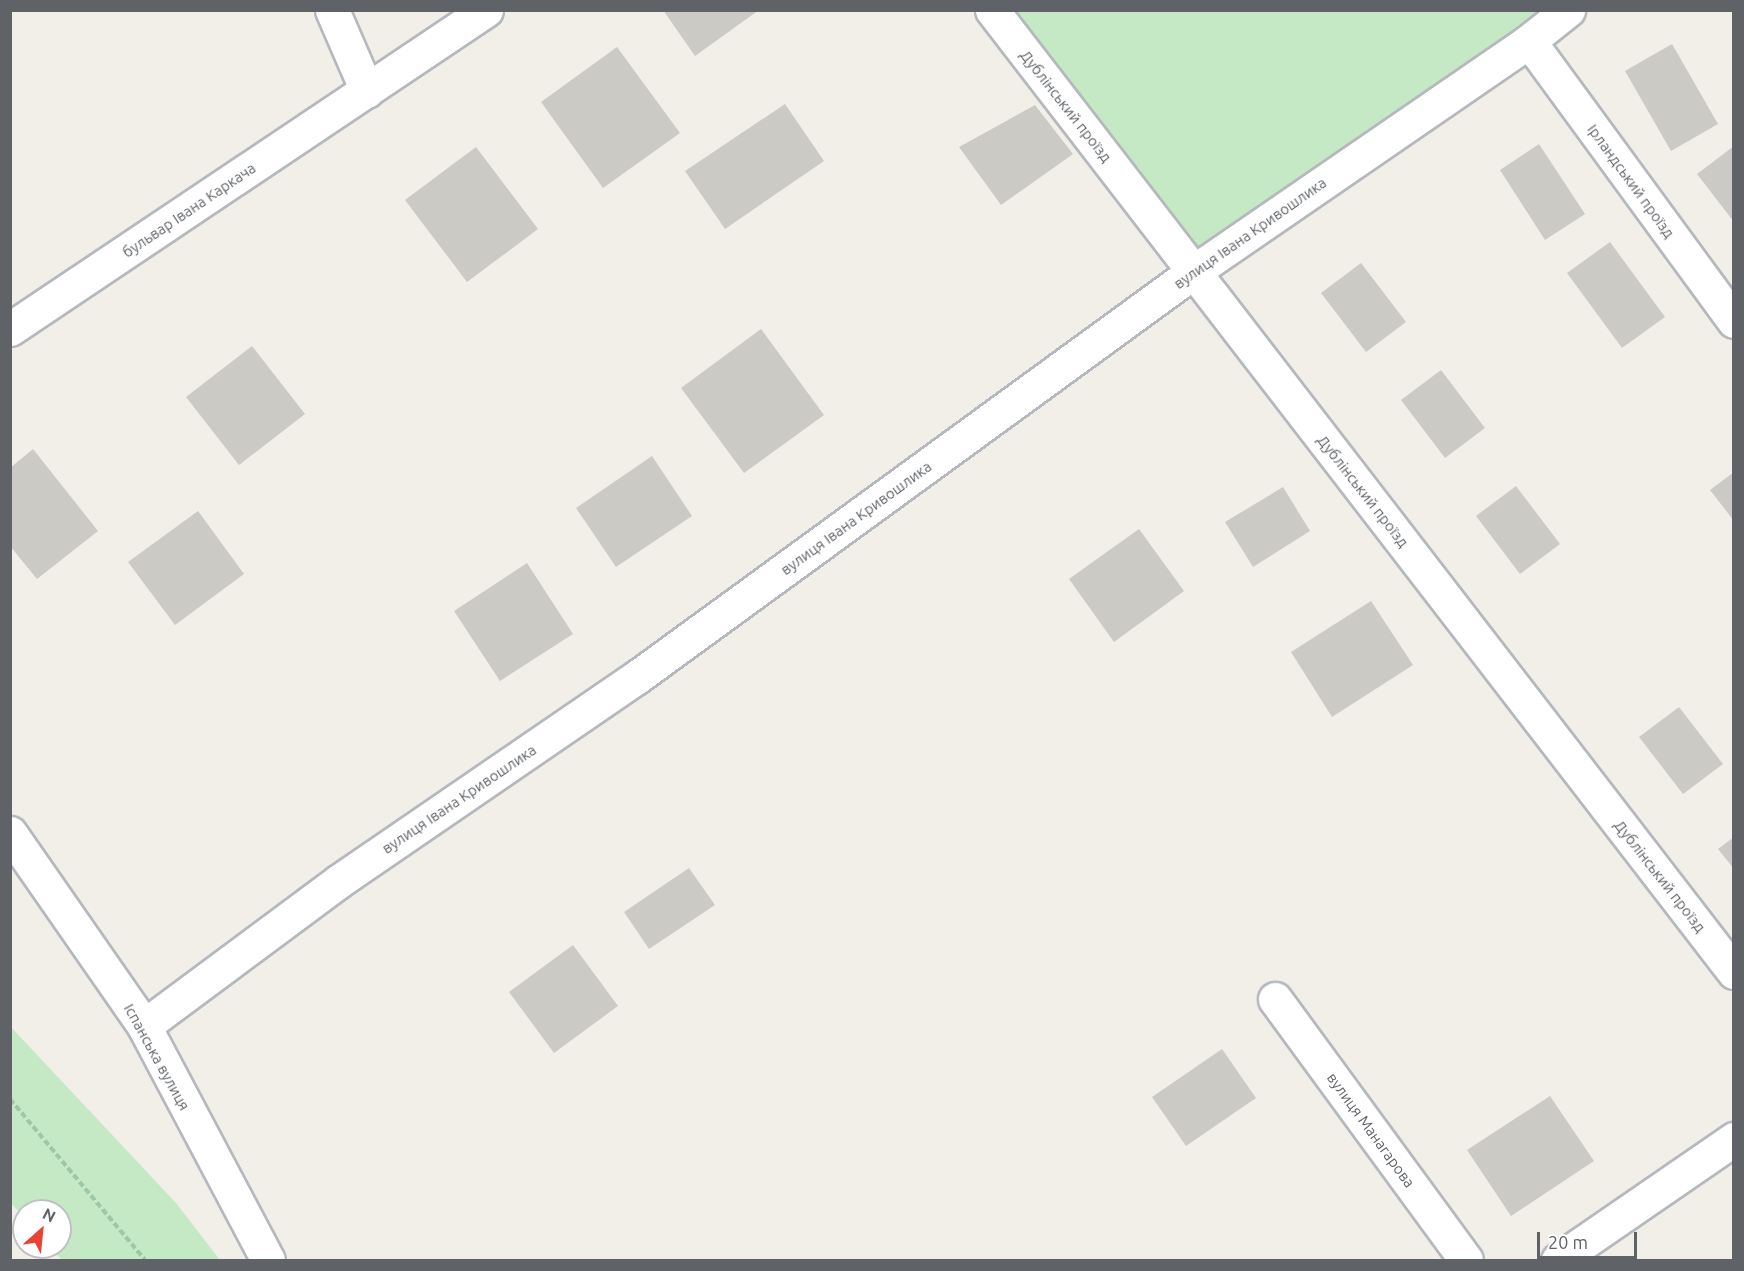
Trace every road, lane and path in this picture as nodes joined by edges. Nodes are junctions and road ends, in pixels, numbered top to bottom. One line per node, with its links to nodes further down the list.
1 (332, 10): 6 (street)
2 (486, 10): 6 (street, бульвар Івана Каркача)
3 (992, 10): 7 (street, Дублінський проїзд)
4 (1568, 10): 5 (street, вулиця Івана Кривошлика)
5 (1529, 40): 7 (street, вулиця Івана Кривошлика); 8 (street, Ірландський проїзд)
6 (367, 91): 9 (street, бульвар Івана Каркача)
7 (1193, 272): 11 (street, Дублінський проїзд); 13 (street, вулиця Івана Кривошлика)
8 (1734, 321)
9 (10, 329)
10 (10, 832): 13 (street, Іспанська вулиця)
11 (1734, 972)
12 (1275, 999): 18 (street, вулиця Манагарова)
13 (144, 1026): 17 (street, Іспанська вулиця)
14 (10, 1099): 16 (path)
15 (1734, 1139): 19 (street)
16 (145, 1260)
17 (268, 1260)
18 (1466, 1260)
19 (1558, 1260)

